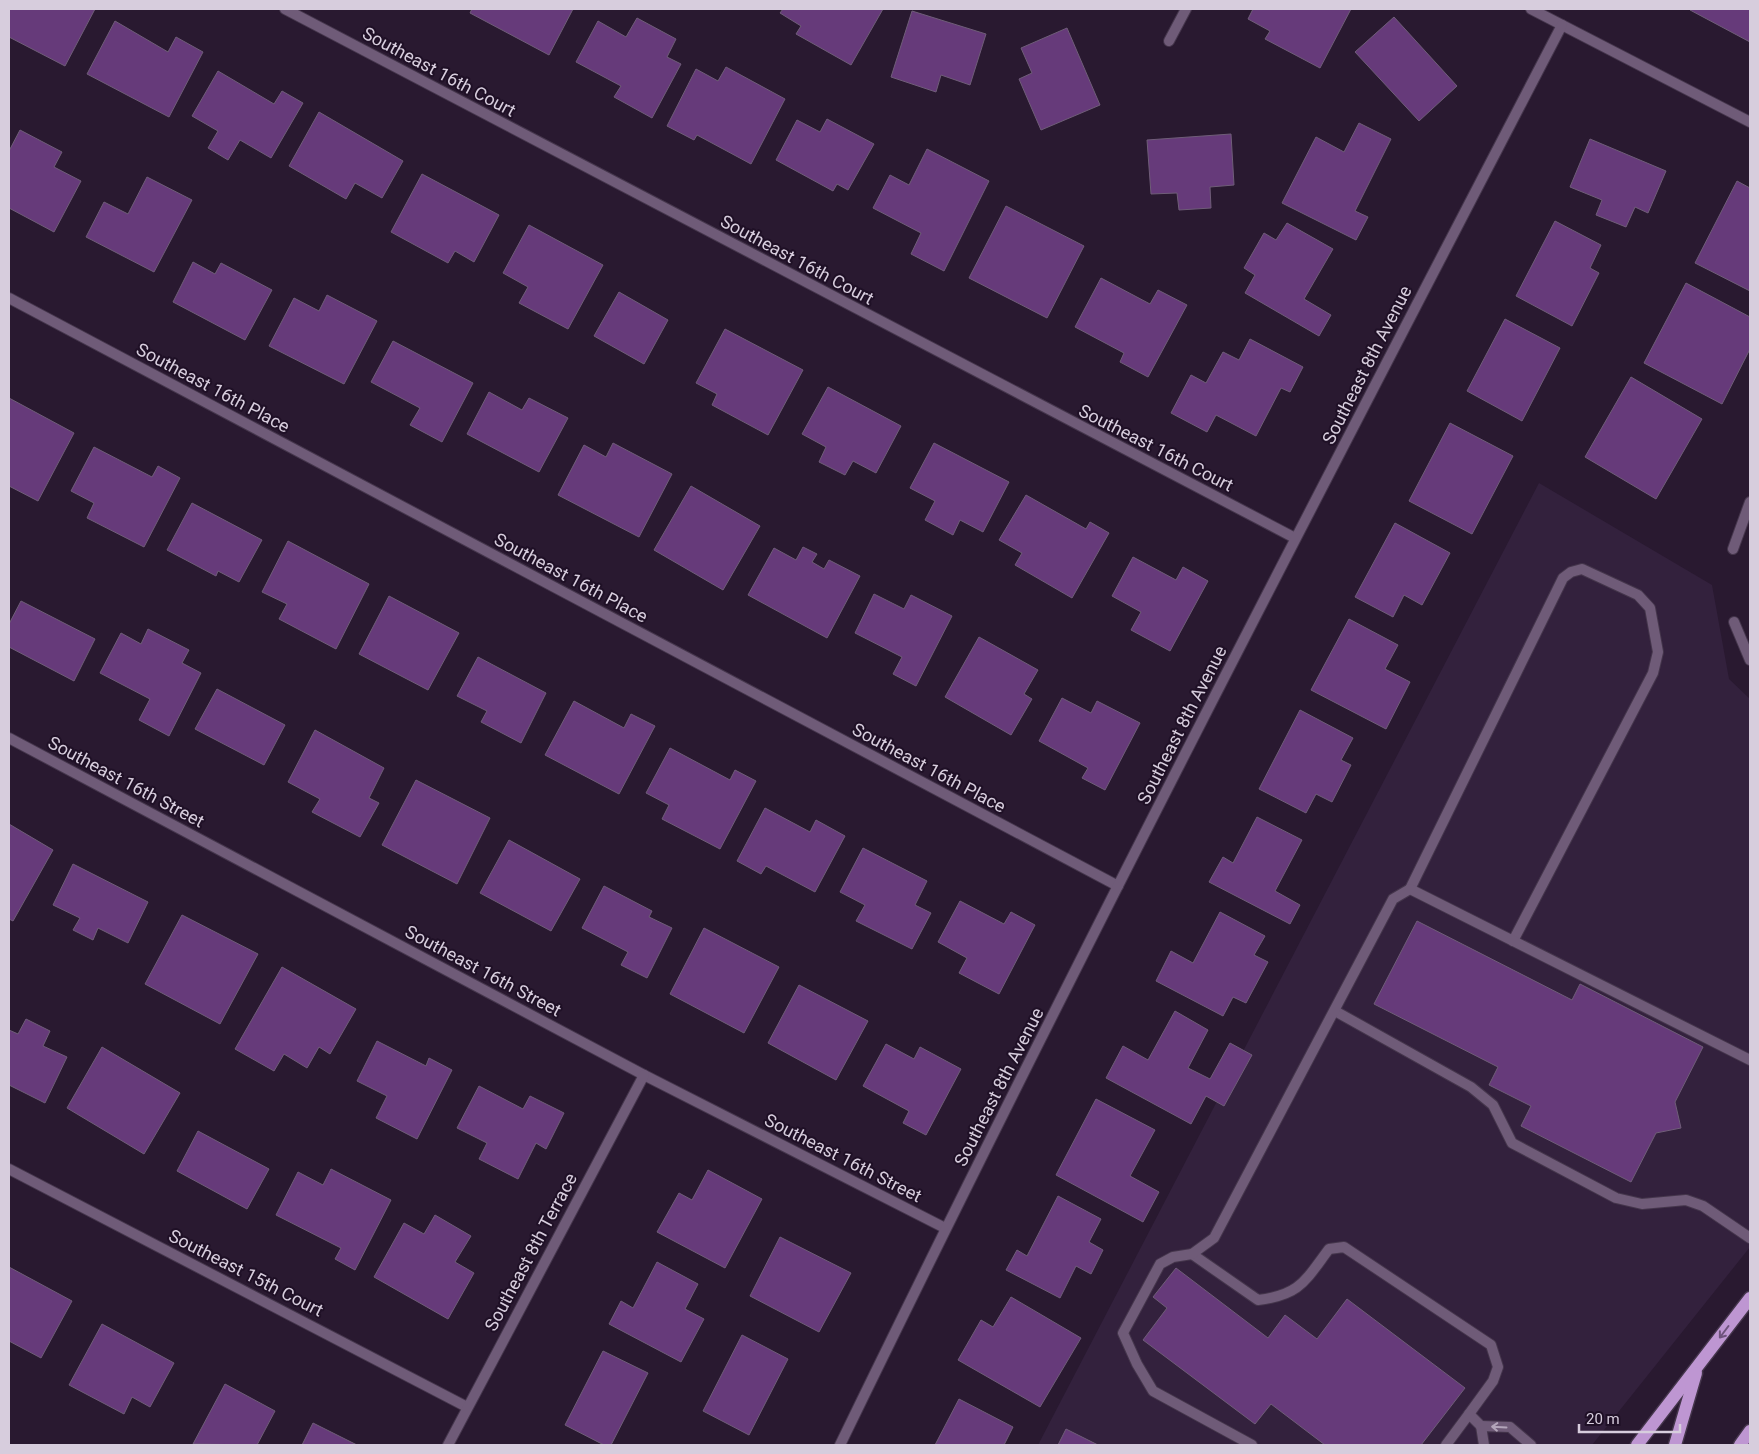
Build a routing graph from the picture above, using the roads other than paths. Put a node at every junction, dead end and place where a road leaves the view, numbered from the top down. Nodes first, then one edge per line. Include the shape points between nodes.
1 (285, 9) edge
2 (1186, 9) edge
3 (1531, 9) edge
4 (1562, 25) junction
5 (1169, 41) dead end
6 (1750, 122) edge
7 (9, 298) edge
8 (1750, 502) edge
9 (1295, 538) junction
10 (1733, 549) dead end
11 (1734, 622) dead end
12 (1750, 660) edge
13 (9, 738) edge
14 (1118, 886) junction
15 (1410, 889) junction
16 (1513, 941) junction
17 (1334, 1011) junction
18 (1750, 1060) edge
19 (644, 1075) junction
20 (9, 1169) edge
21 (945, 1228) junction
22 (1750, 1238) edge
23 (1192, 1254) junction
24 (1750, 1298) edge
25 (1698, 1366) junction
26 (467, 1407) junction
27 (1468, 1414) junction
28 (1481, 1426) junction
29 (1750, 1431) edge
30 (448, 1445) edge
31 (840, 1445) edge
32 (1252, 1445) edge
33 (1446, 1445) edge
34 (1484, 1445) edge
35 (1531, 1445) edge
36 (1637, 1445) edge
37 (1675, 1445) edge
38 (1740, 1445) edge

1 - 9 street, Southeast 16th Court
2 - 5 street
3 - 4 street
4 - 6 street
4 - 9 street, Southeast 8th Avenue
7 - 14 street, Southeast 16th Place
8 - 10 street
9 - 14 street, Southeast 8th Avenue
11 - 12 street
13 - 19 street, Southeast 16th Street
14 - 21 street, Southeast 8th Avenue
15 - 16 street
15 - 16 street via 1563,578 1582,569 1638,595 1650,608 1658,652 1653,673
15 - 17 street via 1393,899
16 - 18 street
17 - 22 street via 1471,1087 1494,1105 1512,1143 1616,1198 1642,1204 1686,1200 1703,1206
17 - 23 street via 1214,1238
19 - 21 street, Southeast 16th Street
19 - 26 street, Southeast 8th Terrace
20 - 26 street, Southeast 15th Court
21 - 31 street, Southeast 8th Avenue
23 - 27 street via 1258,1300 1278,1298 1301,1286 1329,1249 1344,1247 1491,1345 1498,1367 1493,1381
23 - 32 street via 1160,1264 1123,1333 1153,1391
24 -> 25 main road
25 - 36 main road
25 - 37 main road
26 - 30 street, Southeast 8th Terrace
27 - 28 street
27 - 33 street
28 - 34 street
35 -> 28 street via 1510,1427
29 - 38 main road

